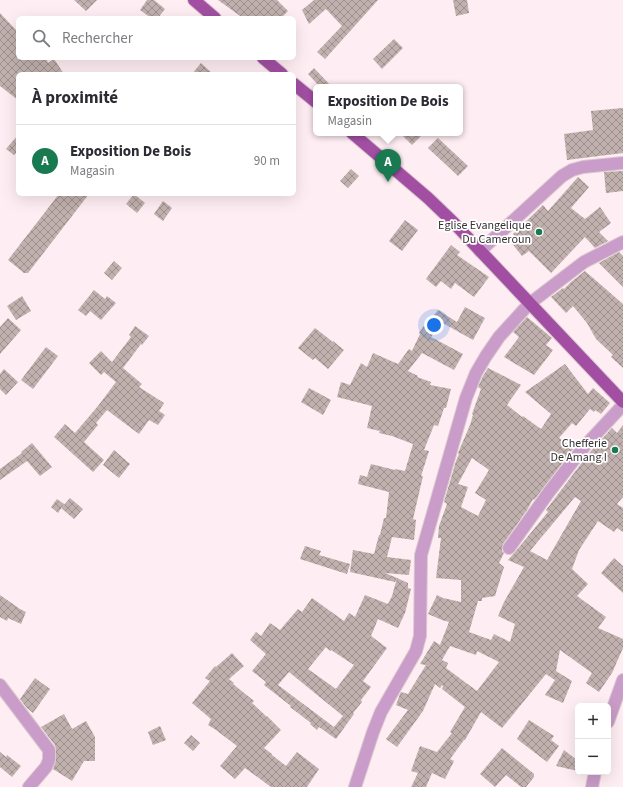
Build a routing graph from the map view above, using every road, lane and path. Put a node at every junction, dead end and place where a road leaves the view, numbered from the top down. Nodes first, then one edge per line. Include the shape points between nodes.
1 (194, 0) edge
2 (213, 16) edge
3 (265, 60) edge
4 (280, 72) edge
5 (296, 86) edge
6 (313, 100) edge
7 (356, 136) edge
8 (623, 163) edge
9 (623, 242) edge
10 (480, 251) junction
11 (529, 304) junction
12 (623, 404) edge
13 (510, 548) dead end
14 (623, 680) edge
15 (0, 685) edge
16 (611, 714) edge
17 (594, 775) edge
18 (29, 787) edge
19 (355, 787) edge
20 (592, 787) edge

1 - 2 main road
3 - 4 main road
5 - 6 main road
7 - 10 main road via 428,198
8 - 10 street via 583,167 562,176
9 - 11 street via 584,262
10 - 11 main road
11 - 12 main road
11 - 19 street via 499,337 486,356 466,398 421,555 420,636 416,651 381,712
12 - 13 street via 584,447
14 - 16 street
15 - 18 street via 49,750 46,767
17 - 20 street

